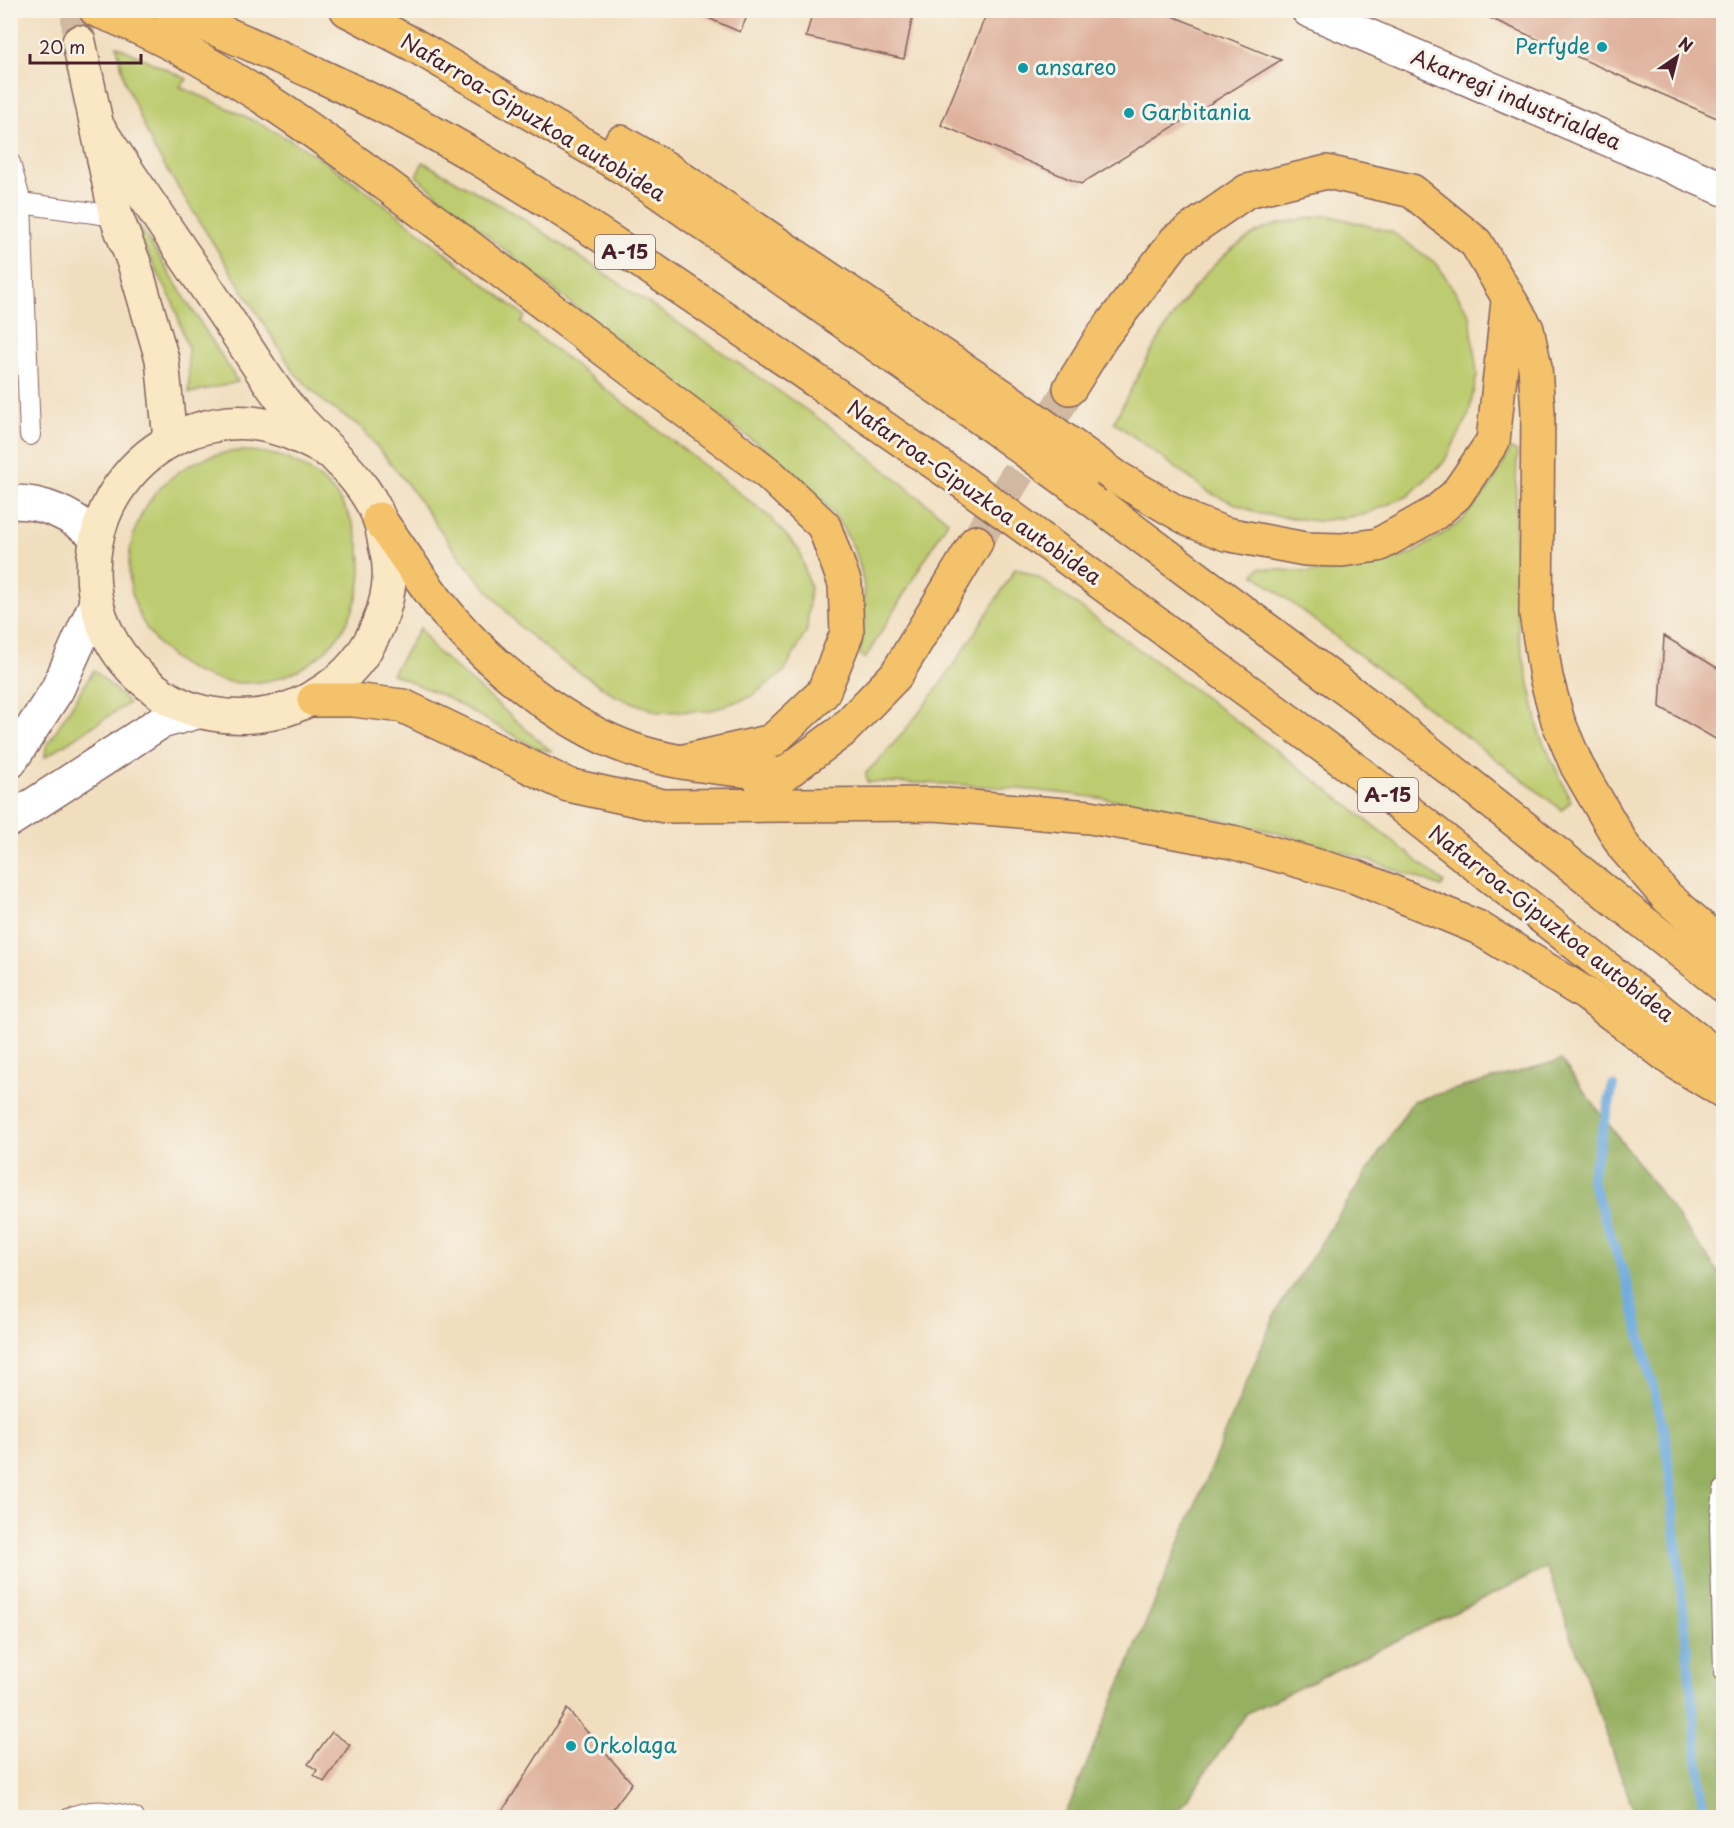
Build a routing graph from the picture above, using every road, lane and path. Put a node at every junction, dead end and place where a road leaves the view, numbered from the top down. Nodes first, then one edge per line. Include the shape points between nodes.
1 (96, 10) edge
2 (170, 10) edge
3 (347, 10) edge
4 (1308, 10) edge
5 (79, 42) tunnel mouth
6 (97, 126) junction
7 (10, 163) edge
8 (1724, 189) edge
9 (21, 203) junction
10 (116, 216) junction
11 (1508, 301) junction
12 (1070, 388) tunnel mouth
13 (997, 411) junction
14 (30, 435) dead end
15 (170, 440) junction
16 (326, 450) junction
17 (10, 502) edge
18 (379, 519) junction
19 (96, 535) junction
20 (976, 542) tunnel mouth
21 (96, 603) junction
22 (314, 700) junction
23 (197, 712) junction
24 (684, 761) junction
25 (10, 762) edge
26 (783, 775) junction
27 (664, 806) junction
28 (10, 820) edge
29 (1724, 947) edge
30 (1724, 986) edge
31 (1724, 1061) edge
32 (1724, 1092) edge
33 (1724, 1490) edge
34 (1724, 1671) edge
35 (70, 1818) edge
36 (134, 1818) edge

1 - 24 highway via 143,28 339,150 770,474 824,526 845,584 847,633 823,693 772,741
2 - 31 highway, Nafarroa-Gipuzkoa autobidea / A-15, bridge via 276,54 480,160 655,272 957,478 1361,774
3 - 13 highway, Nafarroa-Gipuzkoa autobidea / A-15 via 629,171
4 - 8 street, Akarregi industrialdea
5 - 6 main road
6 - 10 main road
6 - 16 main road via 284,403
7 - 9 lane
9 - 10 lane
9 - 14 lane
10 - 15 main road via 135,262 162,359
11 - 12 highway via 1476,243 1412,191 1327,172 1247,191 1176,240 1101,338
11 - 13 highway, bridge via 1493,441 1449,501 1419,524 1378,545 1342,550 1305,549 1226,534 1192,521
11 - 29 highway via 1527,329 1535,367 1536,614 1558,721 1577,766 1624,847 1666,897
13 - 30 highway, Nafarroa-Gipuzkoa autobidea / A-15, bridge via 1082,492 1397,727
15 - 16 main road via 208,426 249,422 289,431
15 - 19 main road via 136,464 112,497
16 - 18 main road via 357,480
17 - 19 street via 44,505 74,518
18 - 22 main road via 388,560 386,602 371,640 359,657 346,674
18 - 24 highway via 428,589 480,648 526,688 584,726 631,749
19 - 21 main road via 92,568
20 - 26 highway via 896,675 842,731
21 - 23 main road via 109,639 132,670 161,695
21 - 25 street via 57,690
22 - 23 main road via 276,714 236,718
22 - 27 highway via 403,706 568,785
23 - 28 street via 161,722
24 - 26 highway
26 - 27 highway
27 - 32 highway via 935,804 1090,817 1232,842 1356,877 1477,927 1586,994 1675,1062
33 - 34 lane via 1720,1524
35 - 36 lane via 111,1810

